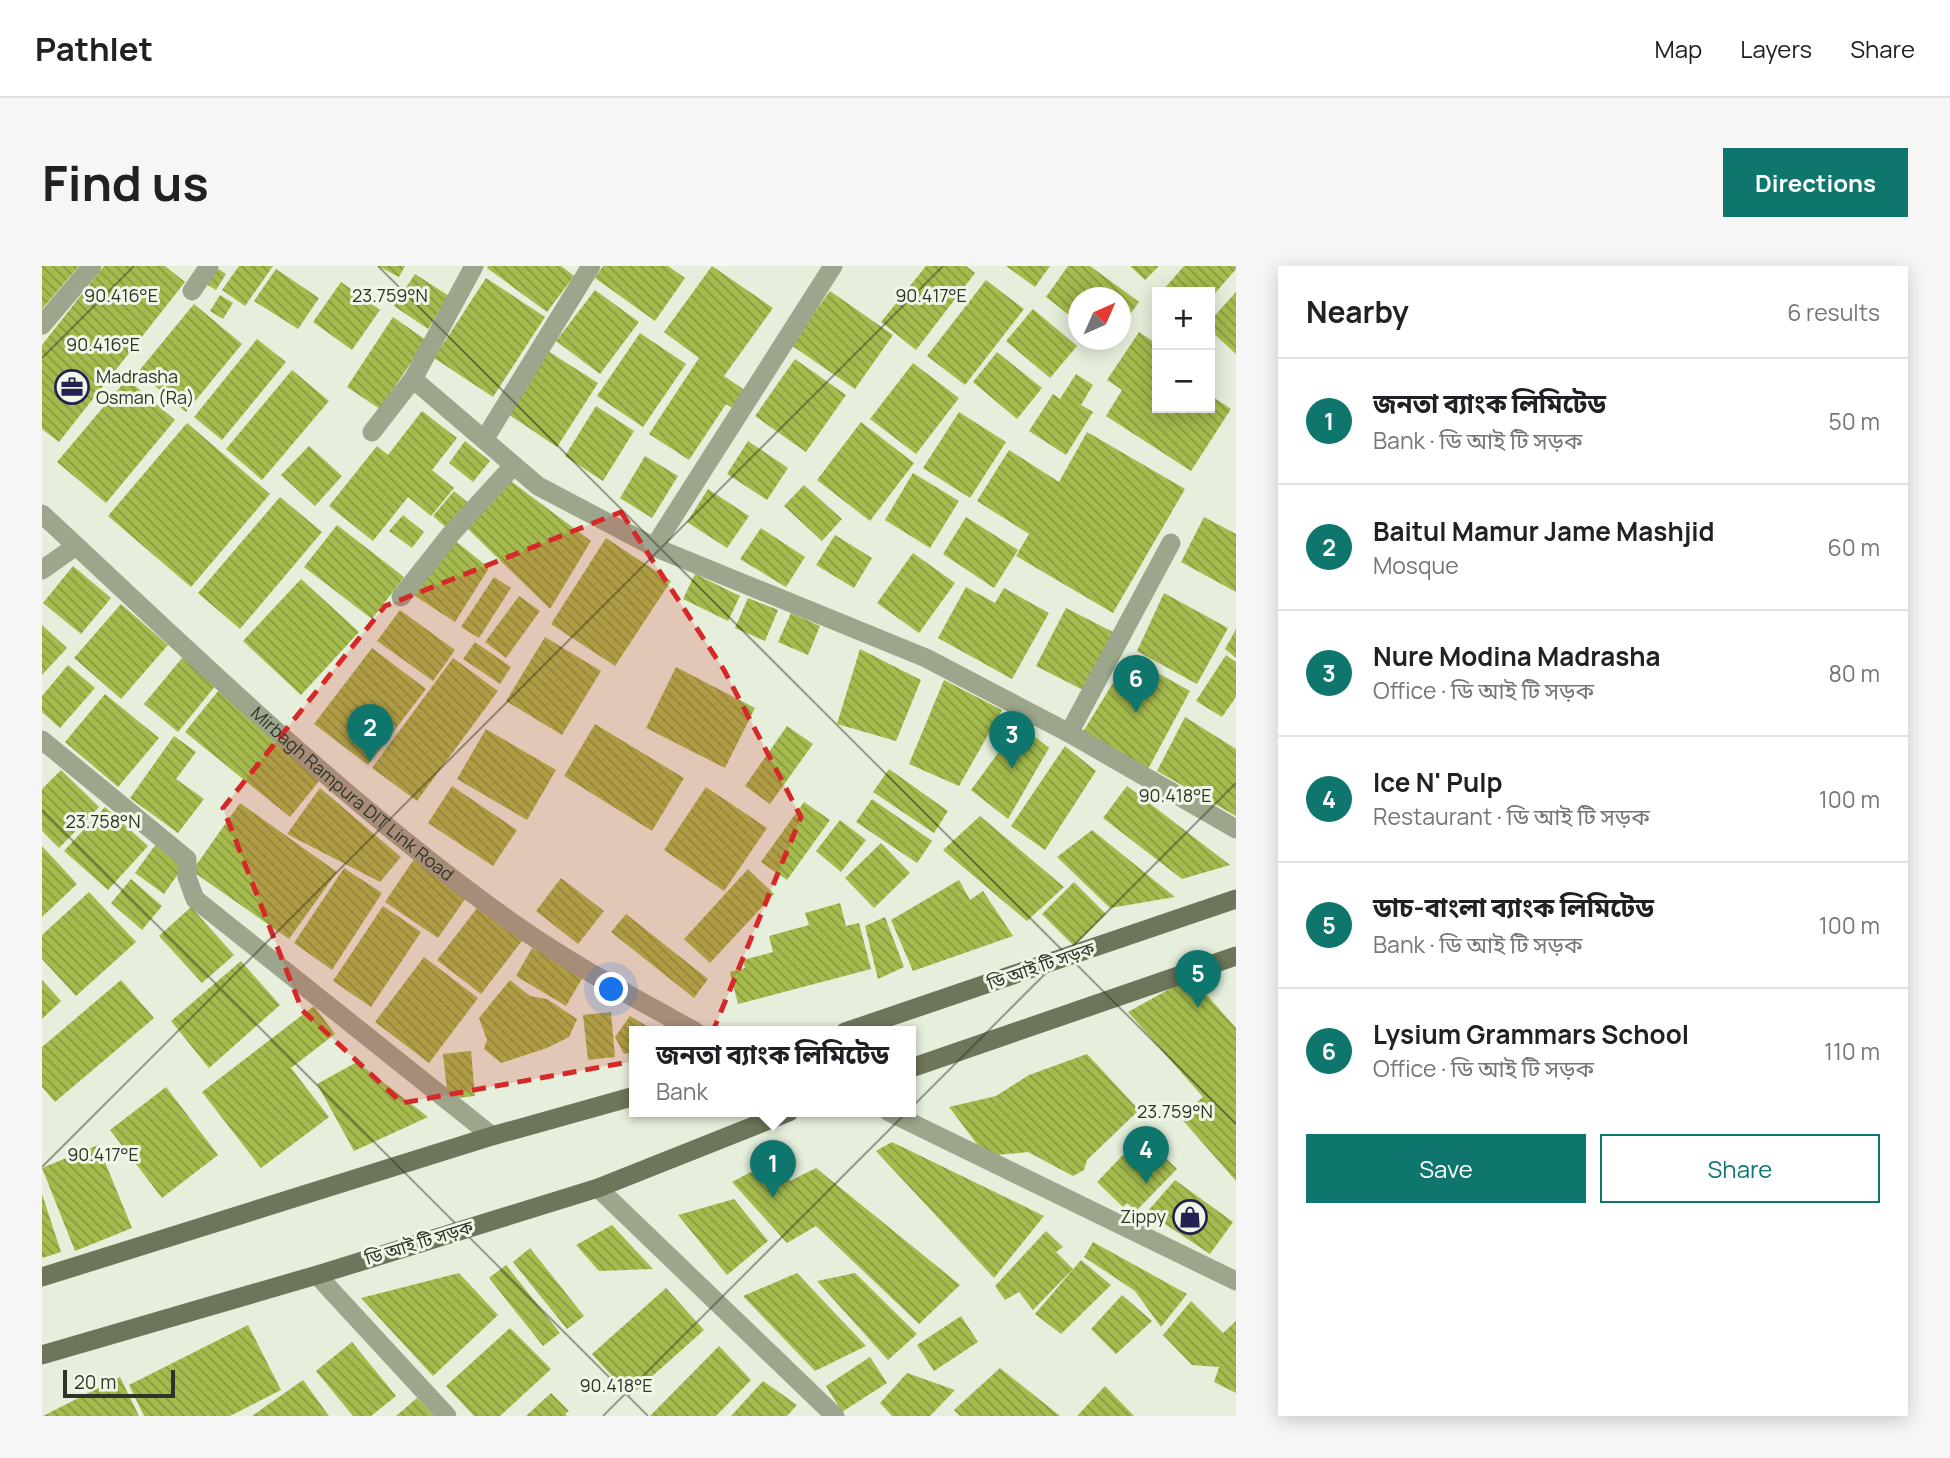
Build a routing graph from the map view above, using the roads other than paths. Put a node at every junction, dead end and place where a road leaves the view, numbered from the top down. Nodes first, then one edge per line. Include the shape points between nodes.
1 (92, 266) edge
2 (209, 266) edge
3 (474, 266) edge
4 (591, 266) edge
5 (833, 266) edge
6 (192, 292) dead end
7 (42, 325) edge
8 (413, 379) junction
9 (372, 432) dead end
10 (484, 440) junction
11 (514, 465) junction
12 (42, 514) edge
13 (1171, 543) dead end
14 (76, 545) junction
15 (654, 547) junction
16 (42, 569) edge
17 (401, 597) dead end
18 (1069, 733) junction
19 (42, 740) edge
20 (1236, 829) edge
21 (1236, 899) edge
22 (1236, 957) edge
23 (685, 1026) edge
24 (863, 1026) edge
25 (916, 1066) edge
26 (629, 1098) edge
27 (776, 1117) edge
28 (899, 1117) edge
29 (492, 1136) junction
30 (598, 1188) junction
31 (317, 1275) junction
32 (42, 1277) edge
33 (1236, 1281) edge
34 (42, 1355) edge
35 (447, 1416) edge
36 (835, 1416) edge

1 - 7 street
2 - 6 street
3 - 8 street
4 - 10 street
5 - 15 street
8 - 9 street
8 - 10 street
10 - 11 street
11 - 15 street via 538,486
11 - 17 street
12 - 14 street, Mirbagh Rampura DIT Link Road
13 - 18 street
14 - 16 street
14 - 23 street, Mirbagh Rampura DIT Link Road via 316,766 447,874 576,965
15 - 18 street via 926,658
18 - 20 street
19 - 29 street via 187,859 195,900
21 - 24 main road, ডি আই টি সড়ক
22 - 25 main road
26 - 29 main road
27 - 30 main road, ডি আই টি সড়ক
28 - 33 street
29 - 32 main road
30 - 31 main road, ডি আই টি সড়ক
30 - 36 street
31 - 34 main road, ডি আই টি সড়ক
31 - 35 street

